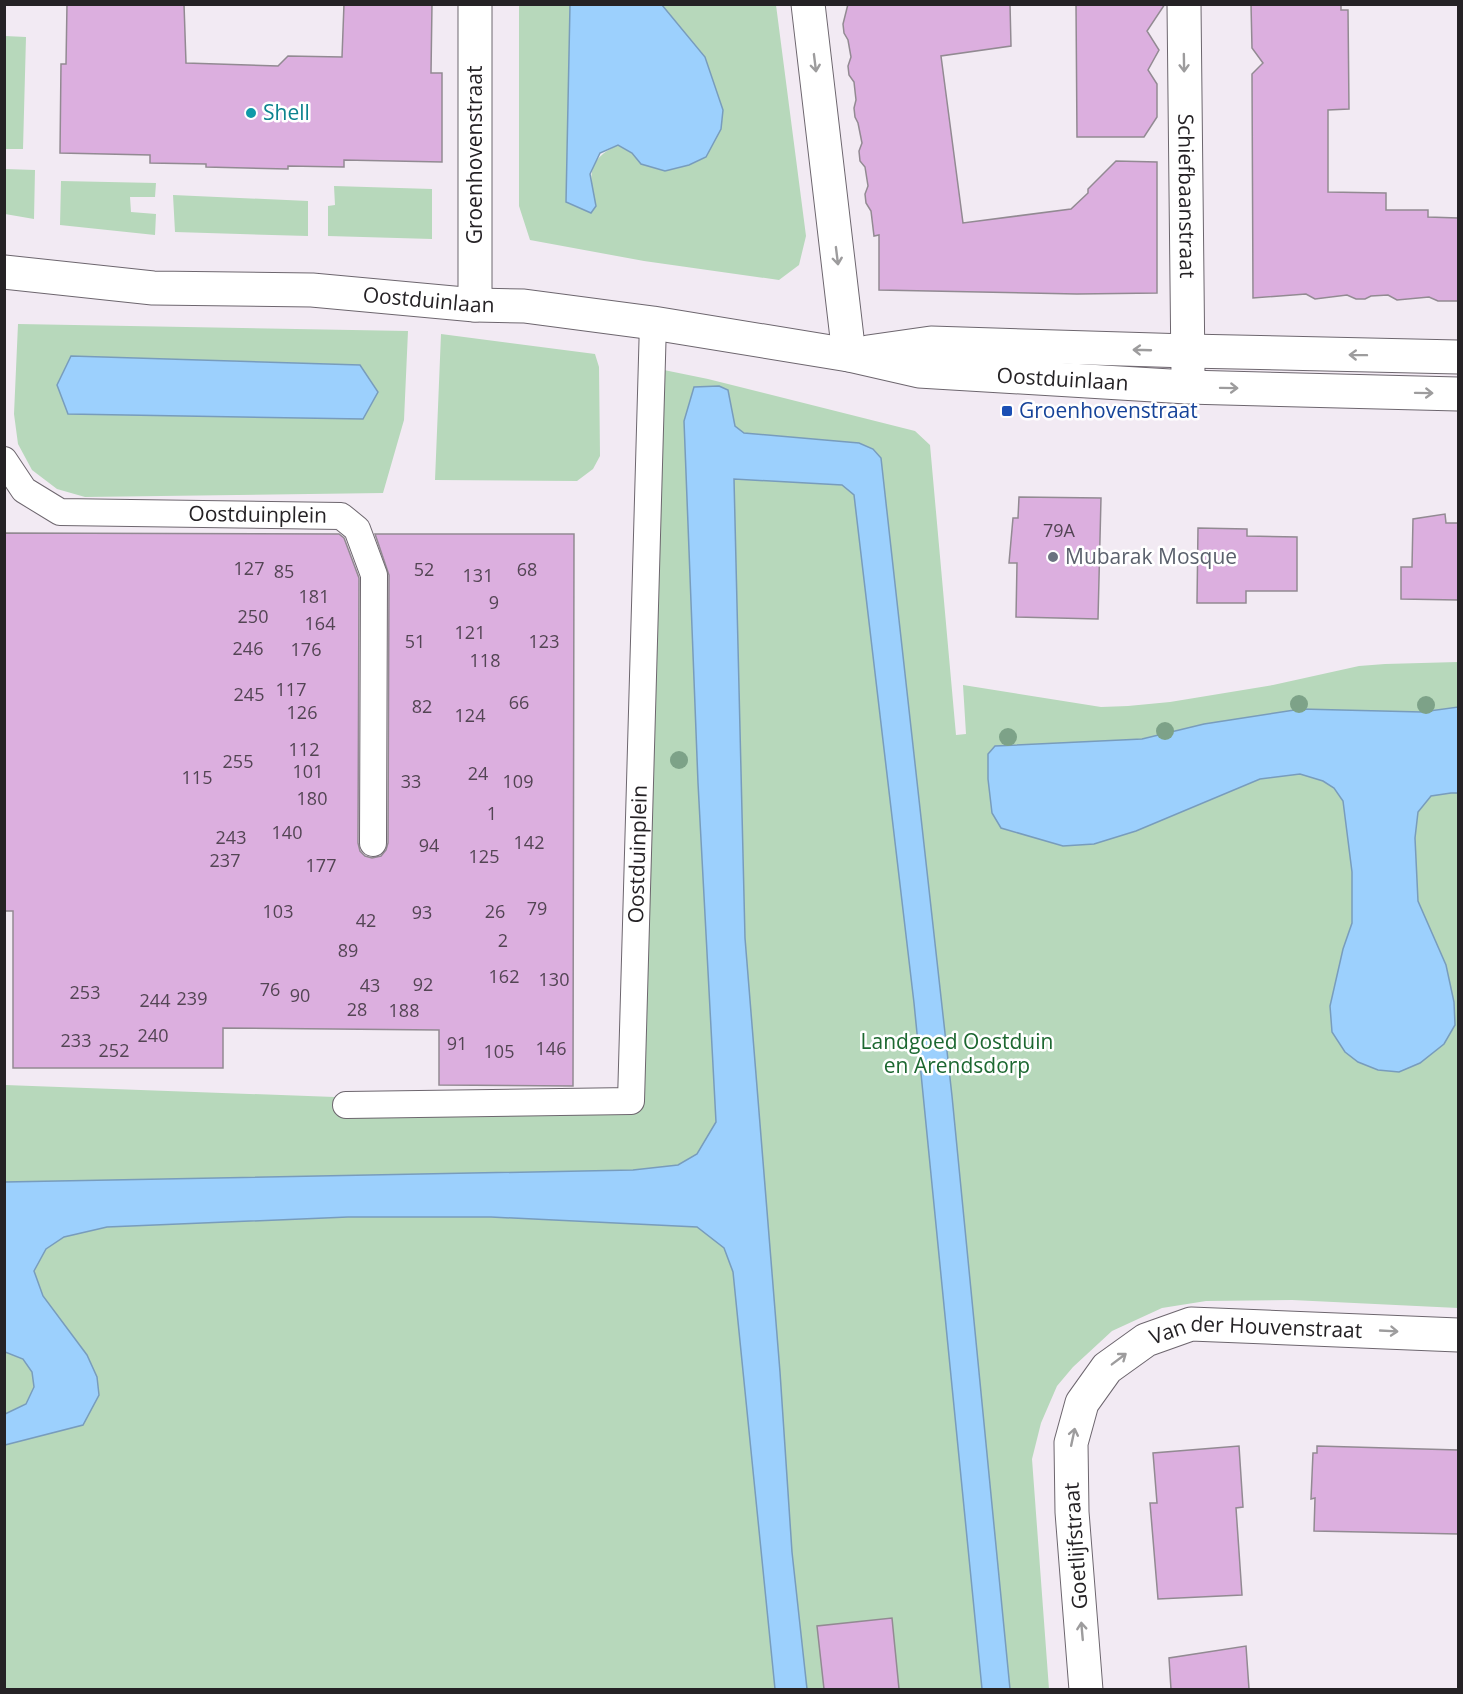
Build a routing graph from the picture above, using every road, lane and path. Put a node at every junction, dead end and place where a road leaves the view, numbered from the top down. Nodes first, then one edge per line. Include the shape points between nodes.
1 (475, 4) edge
2 (808, 4) edge
3 (1184, 4) edge
4 (4, 272) edge
5 (475, 305) junction
6 (653, 323) junction
7 (1188, 351) junction
8 (849, 355) junction
9 (1458, 357) edge
10 (1188, 387) junction
11 (1458, 394) edge
12 (4, 460) edge
13 (373, 843) dead end
14 (346, 1106) dead end
15 (1458, 1335) edge
16 (1082, 1403) joint
17 (1086, 1689) edge

1 - 5 street, Groenhovenstraat
2 -> 8 street
3 -> 7 street, Schiefbaanstraat
4 - 5 street, Oostduinlaan via 153,288 312,290
5 - 6 street, Oostduinlaan via 524,306
6 - 8 street, Oostduinlaan
6 - 14 lane, Oostduinplein via 631,1101
7 -> 8 street, Oostduinlaan via 932,343
9 -> 7 street, Oostduinlaan
7 - 10 street, Schiefbaanstraat
8 - 10 street, Oostduinlaan via 919,371
10 -> 11 street, Oostduinlaan
12 - 13 lane, Oostduinplein via 24,490 60,512 341,516 357,529 374,575
16 -> 15 street, Van der Houvenstraat via 1107,1368 1146,1340 1191,1324
17 -> 16 street, Goetlijfstraat via 1071,1477 1071,1443

